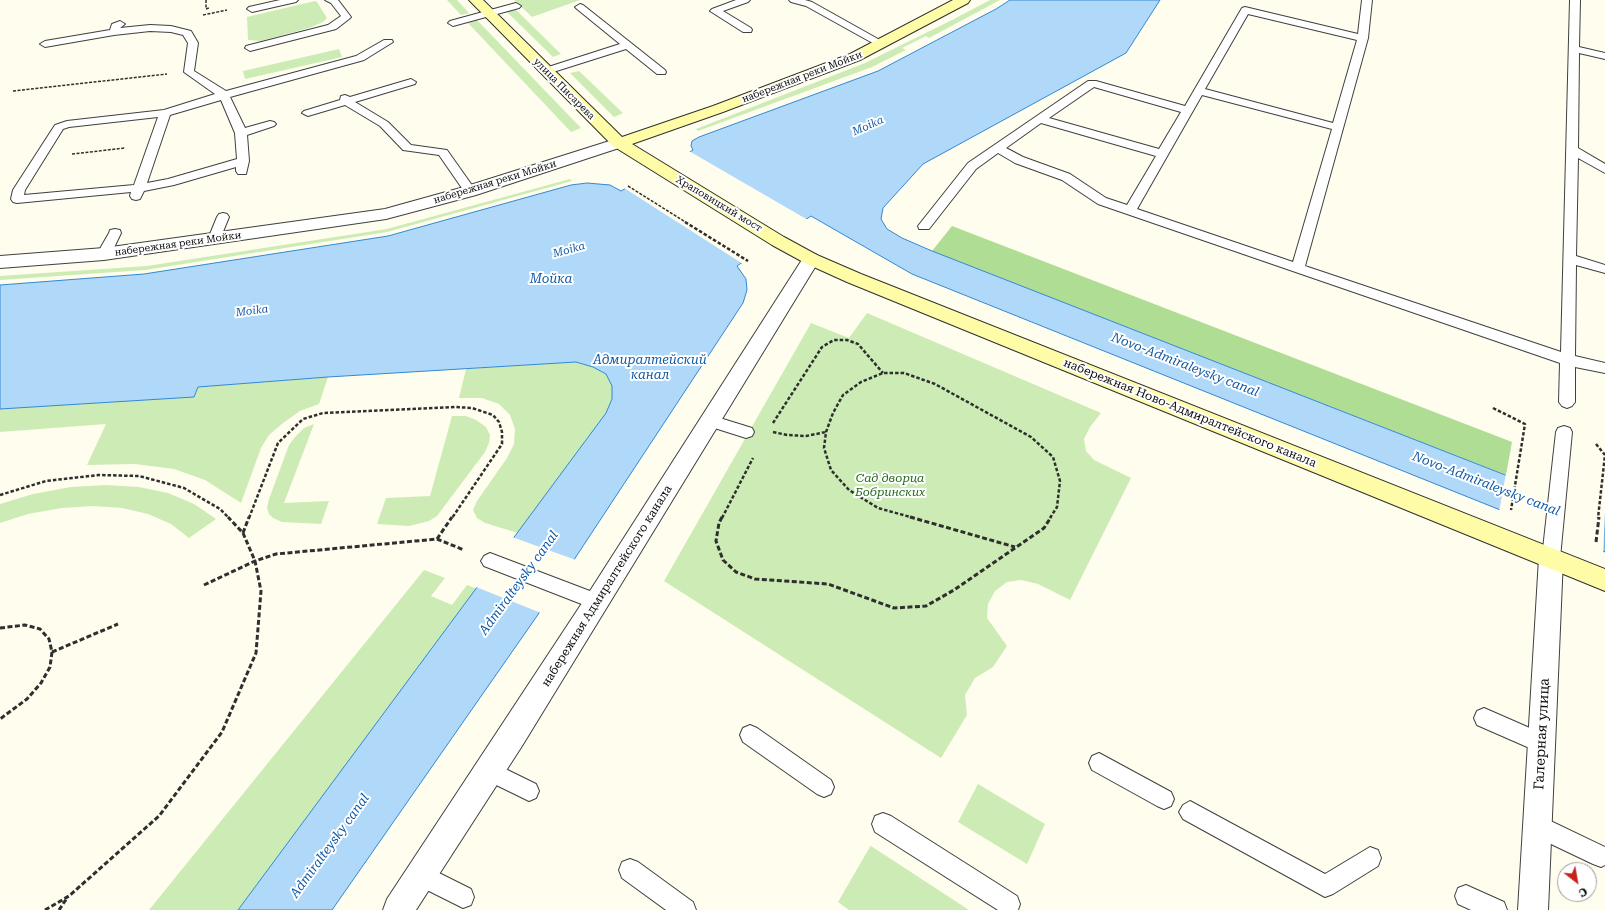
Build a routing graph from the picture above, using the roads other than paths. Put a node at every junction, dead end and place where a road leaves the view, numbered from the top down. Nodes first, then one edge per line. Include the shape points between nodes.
1 (293, 0) edge
2 (330, 0) edge
3 (476, 0) edge
4 (745, 0) edge
5 (794, 0) edge
6 (963, 0) edge
7 (1367, 0) edge
8 (1575, 0) edge
9 (351, 6) dead end
10 (516, 6) dead end
11 (580, 7) dead end
12 (252, 9) road end
13 (340, 9) junction
14 (489, 13) junction
15 (124, 20) dead end
16 (453, 24) dead end
17 (747, 30) dead end
18 (114, 32) junction
19 (1363, 38) junction
20 (388, 42) dead end
21 (45, 44) dead end
22 (882, 44) junction
23 (628, 45) junction
24 (250, 48) dead end
25 (1574, 49) junction
26 (1605, 56) edge
27 (546, 71) junction
28 (661, 72) dead end
29 (411, 82) dead end
30 (1198, 91) junction
31 (224, 95) junction
32 (346, 100) junction
33 (1187, 110) junction
34 (165, 113) junction
35 (308, 113) dead end
36 (1039, 119) junction
37 (270, 124) dead end
38 (1337, 128) junction
39 (241, 133) junction
40 (619, 143) junction
41 (997, 148) junction
42 (1572, 148) junction
43 (1163, 154) junction
44 (659, 168) joint
45 (1605, 169) edge
46 (470, 190) junction
47 (137, 194) junction
48 (1130, 211) junction
49 (224, 217) dead end
50 (924, 226) dead end
51 (116, 233) dead end
52 (214, 239) junction
53 (778, 241) joint
54 (104, 254) junction
55 (811, 259) junction
56 (1570, 259) junction
57 (0, 262) edge
58 (1298, 268) junction
59 (1605, 269) edge
60 (1568, 360) junction
61 (1605, 368) edge
62 (1567, 402) dead end
63 (710, 421) junction
64 (746, 432) dead end
65 (1564, 432) dead end
66 (1552, 547) junction
67 (490, 561) road end
68 (1605, 580) edge
69 (597, 602) junction
70 (1484, 718) dead end
71 (750, 735) dead end
72 (1541, 743) junction
73 (1099, 763) dead end
74 (488, 771) junction
75 (824, 787) dead end
76 (529, 791) dead end
77 (1164, 799) dead end
78 (1190, 812) dead end
79 (883, 824) dead end
80 (1538, 826) junction
81 (1602, 856) dead end
82 (1370, 858) dead end
83 (630, 870) dead end
84 (421, 875) junction
85 (1466, 896) dead end
86 (463, 897) dead end
87 (1009, 904) dead end
88 (398, 910) edge
89 (685, 910) edge
90 (1496, 910) edge
91 (1533, 910) edge

1 - 12 lane
2 - 13 lane
3 - 14 main road, улица Писарева
4 - 17 lane via 715,11
5 - 22 lane via 809,4
6 - 22 main road, набережная реки Мойки
7 - 19 lane
8 - 25 lane
9 - 13 lane
10 - 14 lane
11 - 23 lane
13 - 24 lane via 346,18 332,27
14 - 16 lane
14 - 27 main road, улица Писарева
15 - 18 lane via 116,26
18 - 21 lane
18 - 31 lane via 150,28 187,33 193,43 189,72
19 - 30 lane via 1244,10
19 - 38 lane
20 - 31 lane via 360,58 326,71
22 - 40 main road, набережная реки Мойки via 783,86
23 - 27 lane
23 - 28 lane
25 - 26 lane
25 - 42 lane
27 - 40 main road, улица Писарева
29 - 32 lane
30 - 33 lane
30 - 38 lane
31 - 34 lane
31 - 39 lane
32 - 35 lane
32 - 46 lane via 384,124 407,148 443,152
33 - 36 lane via 1092,83
33 - 43 lane
34 - 47 lane
34 - 47 lane via 59,127 19,190 17,199
36 - 41 lane
36 - 43 lane
37 - 39 lane
38 - 58 lane
39 - 47 lane via 243,166 170,182
40 - 44 main road, улица Писарева
40 - 46 street, набережная реки Мойки
41 - 48 lane via 1019,160 1066,177 1102,201
41 - 50 lane via 972,166
42 - 45 lane
42 - 56 lane
43 - 48 lane
44 - 53 main road, Храповицкий мост
46 - 52 street, набережная реки Мойки via 386,214
48 - 58 lane
49 - 52 lane
51 - 54 lane
52 - 54 street, набережная реки Мойки
53 - 55 main road, набережная Ново-Адмиралтейского канала
54 - 57 street, набережная реки Мойки
55 - 63 street, набережная Адмиралтейского канала
55 - 66 main road, набережная Ново-Адмиралтейского канала via 854,278
56 - 59 lane
56 - 60 lane
58 - 60 lane
60 - 61 lane
60 - 62 lane
63 - 64 lane
63 - 69 street, набережная Адмиралтейского канала
65 - 66 lane
66 - 68 main road, набережная Ново-Адмиралтейского канала
66 - 72 street, Галерная улица
67 - 69 lane
69 - 74 street, набережная Адмиралтейского канала
70 - 72 lane
71 - 75 lane
72 - 80 street, Галерная улица
73 - 77 lane
74 - 76 lane
74 - 84 street, набережная Адмиралтейского канала
78 - 82 lane via 1325,886
79 - 87 lane
80 - 81 lane
80 - 91 street, Галерная улица
83 - 89 lane
84 - 86 lane
84 - 88 street, набережная Адмиралтейского канала
85 - 90 lane

